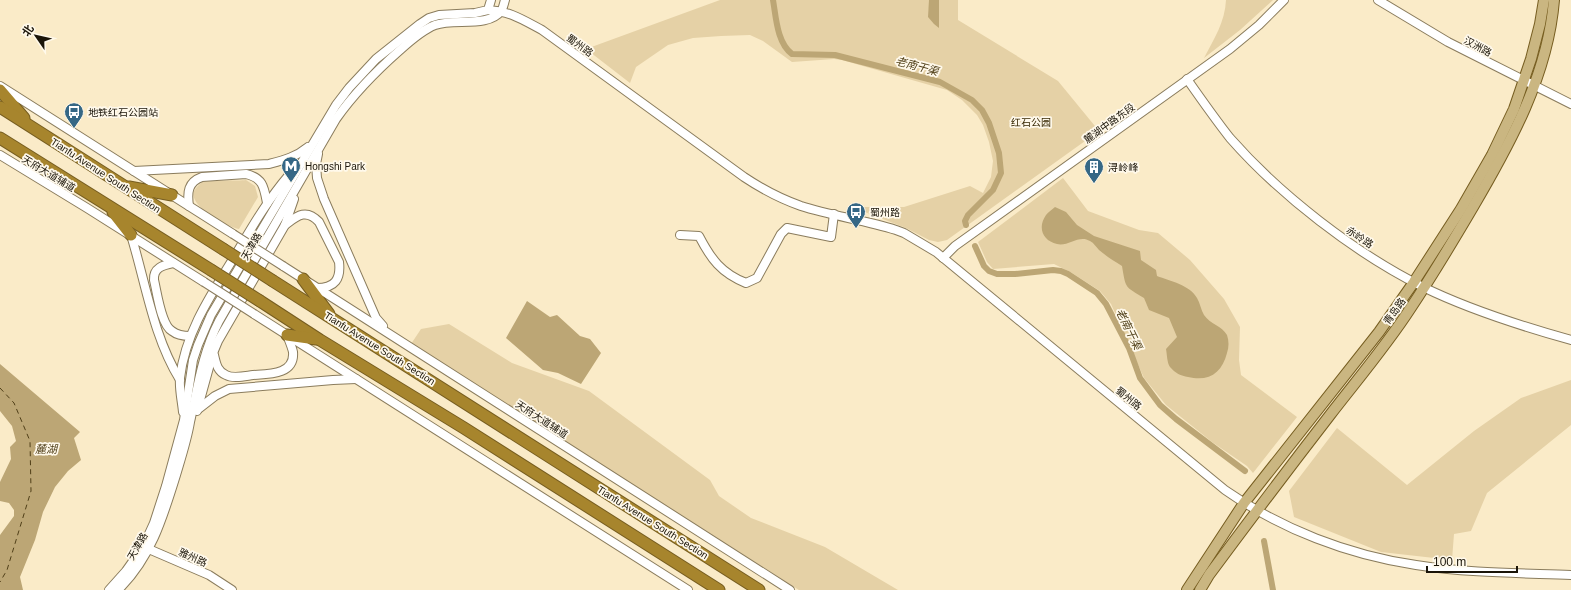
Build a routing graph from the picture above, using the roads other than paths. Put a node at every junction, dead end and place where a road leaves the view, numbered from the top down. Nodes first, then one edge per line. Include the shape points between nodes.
1 (491, 0) edge
2 (505, 0) edge
3 (1284, 0) edge
4 (1378, 0) edge
5 (1544, 0) edge
6 (1554, 0) edge
7 (488, 10) junction
8 (502, 11) junction
9 (1187, 79) junction
10 (1529, 84) junction
11 (0, 86) edge
12 (0, 90) edge
13 (1571, 104) edge
14 (0, 107) edge
15 (31, 126) junction
16 (0, 138) edge
17 (0, 144) edge
18 (316, 146) junction
19 (17, 149) junction
20 (0, 155) edge
21 (305, 156) junction
22 (134, 171) junction
23 (301, 180) junction
24 (124, 186) junction
25 (172, 195) junction
26 (267, 203) junction
27 (107, 205) junction
28 (189, 206) junction
29 (834, 214) junction
30 (284, 225) junction
31 (131, 235) junction
32 (680, 235) dead end
33 (943, 258) junction
34 (173, 263) junction
35 (303, 279) junction
36 (1419, 284) junction
37 (317, 288) junction
38 (333, 319) junction
39 (388, 333) junction
40 (287, 335) junction
41 (190, 336) junction
42 (320, 340) junction
43 (1571, 340) edge
44 (213, 353) junction
45 (356, 379) junction
46 (180, 380) junction
47 (197, 410) junction
48 (187, 422) junction
49 (1244, 504) junction
50 (1257, 510) junction
51 (146, 548) junction
52 (1571, 575) edge
53 (109, 590) edge
54 (118, 590) edge
55 (232, 590) edge
56 (688, 590) edge
57 (719, 590) edge
58 (759, 590) edge
59 (790, 590) edge
60 (1187, 590) edge
61 (1200, 590) edge

1 - 7 street
2 - 8 street
3 - 9 street, 麓湖中路东段 via 1244,38
4 - 10 street, 汉洲路 via 1448,42
5 - 10 main road, 青岛路
6 - 10 main road, 青岛路 via 1541,63
7 - 8 street, 蜀州路
7 - 18 street, 天津路 via 475,14 439,15 429,18 408,33 376,59 349,88 336,106
8 - 18 street, 天津路 via 491,20 447,22 433,26 412,39 354,94
8 - 29 street, 蜀州路 via 542,30 758,186 800,206
9 - 33 street, 麓湖中路东段 via 955,246
9 - 36 street, 赤岭路 via 1230,138 1267,176 1330,229
10 - 13 street, 汉洲路
10 - 36 main road, 青岛路
11 - 22 street, 天府大道辅道
12 - 15 highway
14 - 15 highway, Tianfu Avenue South Section
15 - 24 highway, Tianfu Avenue South Section
16 - 19 highway
17 - 19 highway
18 - 21 street, 天津路
18 - 22 street via 289,159 269,164
18 - 23 street, 天津路
18 - 39 street via 317,178 324,199 376,318
19 - 27 highway
20 - 31 street, 天府大道辅道
21 - 26 street
21 - 48 street, 天津路 via 203,330 193,360
22 - 25 street, 天府大道辅道
23 - 30 street
23 - 48 street, 天津路 via 209,340
24 - 25 highway
24 - 38 highway, Tianfu Avenue South Section, bridge
25 - 28 street, 天府大道辅道
26 - 28 street via 262,183 246,174 195,179 188,191
26 - 41 street via 207,300
27 - 31 highway
27 - 42 highway, bridge
28 - 35 street, 天府大道辅道, bridge
29 - 32 street via 831,237 787,228 781,234 757,278 746,282 732,277 709,255 699,236
29 - 33 street, 蜀州路 via 904,233
30 - 37 street via 309,214 319,222 340,269 335,283 325,288
30 - 44 street
31 - 34 street, 天府大道辅道
31 - 46 street via 161,342
33 - 49 street, 蜀州路
34 - 40 street, 天府大道辅道, bridge
34 - 41 street via 156,270 154,280 165,325 180,335
35 - 37 street, 天府大道辅道
35 - 38 highway
36 - 43 street, 赤岭路 via 1483,312
36 - 49 main road, 青岛路
36 - 50 main road, 青岛路 via 1410,309 1388,340
37 - 39 street, 天府大道辅道
38 - 58 highway, Tianfu Avenue South Section
39 - 59 street, 天府大道辅道
40 - 42 highway
40 - 44 street via 293,353 286,368 278,373 234,377 226,375 218,369
40 - 45 street
41 - 46 street
42 - 57 highway
44 - 47 street
45 - 47 street via 229,388
45 - 56 street
46 - 48 street
47 - 48 street
48 - 51 street, 天津路
49 - 50 street, 蜀州路
49 - 60 main road, 青岛路
50 - 52 street, 蜀州路 via 1276,521 1327,542 1366,555 1416,566
50 - 61 main road, 青岛路
51 - 53 street, 天津路
51 - 54 street, 天津路 via 136,568
51 - 55 street, 雅州路 via 209,575

